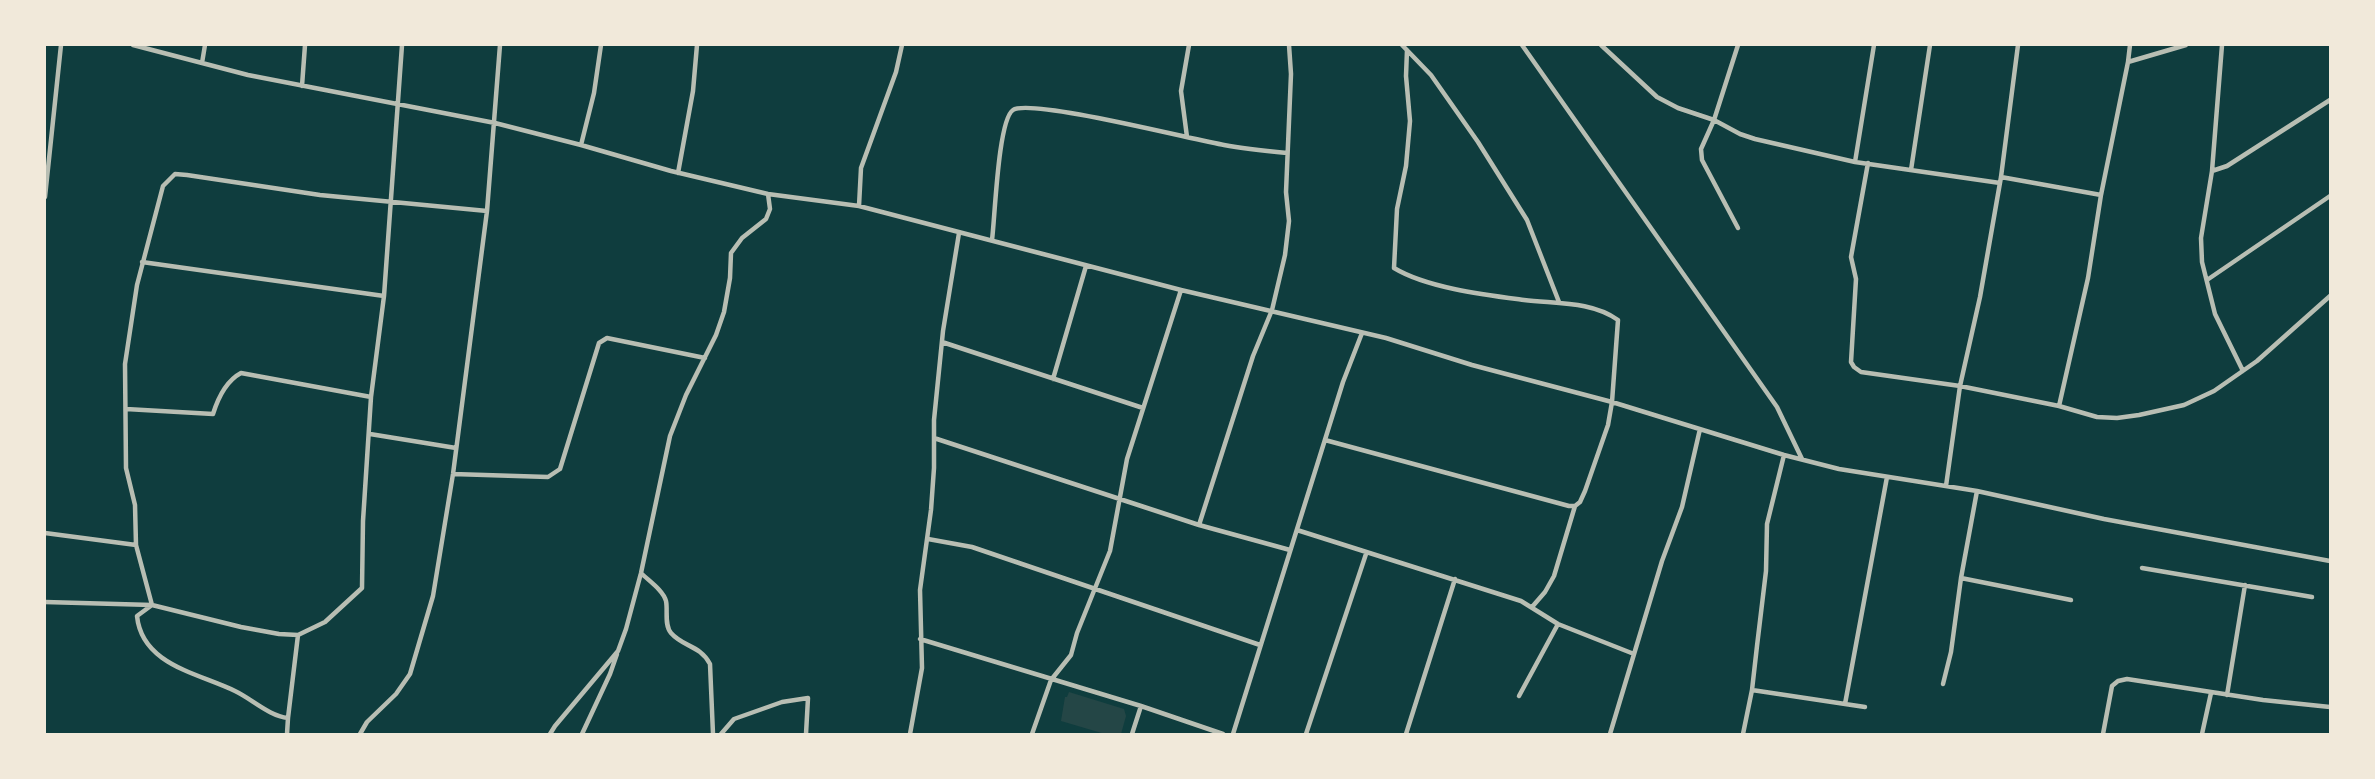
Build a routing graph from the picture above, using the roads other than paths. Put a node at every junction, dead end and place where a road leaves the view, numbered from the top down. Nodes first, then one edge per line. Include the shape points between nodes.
1 (61, 45) edge
2 (133, 45) edge
3 (205, 45) edge
4 (305, 45) edge
5 (402, 45) edge
6 (500, 45) edge
7 (601, 45) edge
8 (697, 45) edge
9 (902, 45) edge
10 (1189, 45) edge
11 (1289, 45) edge
12 (1402, 45) edge
13 (1522, 45) edge
14 (1601, 45) edge
15 (1738, 45) edge
16 (1874, 45) edge
17 (1930, 45) edge
18 (2018, 45) edge
19 (2130, 45) edge
20 (2186, 45) edge
21 (2222, 45) edge
22 (1407, 50) junction
23 (2128, 62) junction
24 (202, 63) junction
25 (302, 86) junction
26 (2330, 100) edge
27 (398, 103) junction
28 (1714, 120) junction
29 (45, 121) edge
30 (52, 122) junction
31 (495, 123) junction
32 (1187, 136) junction
33 (582, 145) junction
34 (1287, 153) junction
35 (1856, 162) junction
36 (1868, 163) junction
37 (1911, 170) junction
38 (2212, 171) junction
39 (678, 173) junction
40 (2000, 180) junction
41 (768, 194) junction
42 (2101, 195) junction
43 (2330, 196) edge
44 (45, 197) edge
45 (392, 202) junction
46 (859, 206) junction
47 (487, 212) junction
48 (1738, 228) dead end
49 (959, 233) junction
50 (992, 240) junction
51 (142, 262) junction
52 (1086, 266) junction
53 (2207, 280) junction
54 (1181, 290) junction
55 (384, 296) junction
56 (2330, 296) edge
57 (1559, 302) junction
58 (1272, 310) junction
59 (1362, 333) junction
60 (942, 342) junction
61 (705, 358) junction
62 (2243, 371) junction
63 (1053, 379) junction
64 (1959, 386) junction
65 (371, 397) junction
66 (1612, 402) junction
67 (2059, 406) junction
68 (1143, 408) junction
69 (126, 410) junction
70 (1700, 429) junction
71 (370, 434) junction
72 (934, 438) junction
73 (1325, 440) junction
74 (456, 448) junction
75 (1784, 455) junction
76 (1802, 459) junction
77 (453, 474) junction
78 (1887, 477) junction
79 (1946, 486) junction
80 (1977, 491) junction
81 (1120, 498) junction
82 (1575, 506) junction
83 (1199, 525) junction
84 (1297, 530) junction
85 (45, 532) edge
86 (928, 539) junction
87 (136, 545) junction
88 (1290, 550) junction
89 (1366, 554) junction
90 (2330, 561) edge
91 (2142, 568) dead end
92 (641, 573) junction
93 (1961, 578) junction
94 (1455, 579) junction
95 (2245, 585) junction
96 (1096, 589) junction
97 (2312, 597) dead end
98 (2071, 600) dead end
99 (45, 602) edge
100 (152, 605) junction
101 (1532, 607) junction
102 (1558, 624) junction
103 (298, 635) junction
104 (920, 639) junction
105 (1260, 645) junction
106 (618, 651) junction
107 (1634, 654) junction
108 (1051, 680) junction
109 (1943, 684) dead end
110 (1752, 690) junction
111 (2211, 693) junction
112 (2227, 695) junction
113 (1519, 696) dead end
114 (1845, 704) junction
115 (1141, 706) junction
116 (1865, 707) dead end
117 (2330, 707) edge
118 (288, 718) junction
119 (287, 734) edge
120 (360, 734) edge
121 (550, 734) edge
122 (582, 734) edge
123 (713, 734) edge
124 (721, 734) edge
125 (806, 734) edge
126 (910, 734) edge
127 (1032, 734) edge
128 (1132, 734) edge
129 (1223, 734) edge
130 (1233, 734) edge
131 (1306, 734) edge
132 (1406, 734) edge
133 (1611, 734) edge
134 (1743, 734) edge
135 (2103, 734) edge
136 (2202, 734) edge

1 - 30 street
2 - 24 street
3 - 24 street
4 - 25 street
5 - 27 street
6 - 31 street
7 - 33 street
8 - 39 street
9 - 46 street via 861,168
10 - 32 street via 1181,91
11 - 34 street
12 - 22 street
13 - 76 street via 1777,407
14 - 28 street via 1657,97
15 - 28 street
16 - 35 street
17 - 37 street
18 - 40 street
19 - 23 street
20 - 23 street
21 - 38 street
22 - 57 street via 1431,75 1527,220
22 - 57 street via 1410,121 1397,209 1394,268 1406,276 1446,287
23 - 42 street
24 - 25 street
25 - 27 street
26 - 38 street via 2227,166
27 - 31 street
27 - 45 street
28 - 35 street via 1755,139
28 - 48 street via 1701,149 1702,160
29 - 30 street
30 - 44 street
31 - 33 street
31 - 47 street
32 - 34 street via 1226,146
32 - 50 street via 1055,111 1022,107 1013,110 1007,117 1002,138
33 - 39 street
34 - 58 street via 1289,221
35 - 36 street
36 - 37 street
36 - 64 street via 1851,257 1856,279 1851,362 1868,373
37 - 40 street
38 - 53 street via 2201,238
39 - 41 street
40 - 42 street
40 - 64 street via 1980,297
41 - 46 street
41 - 61 street via 770,209 766,219 742,238 731,253 724,312
42 - 67 street via 2088,278
43 - 53 street
45 - 47 street
45 - 51 street via 175,174 163,186
45 - 55 street
46 - 49 street
47 - 74 street
49 - 50 street
49 - 60 street
50 - 52 street
51 - 55 street
51 - 69 street via 127,341
52 - 54 street
52 - 63 street
53 - 62 street via 2215,314
54 - 58 street
54 - 68 street
55 - 65 street
56 - 62 street
57 - 66 street via 1591,308 1618,320
58 - 59 street
58 - 83 street via 1253,356
59 - 66 street
59 - 73 street
60 - 63 street
60 - 72 street
61 - 77 street via 607,338 599,343 560,469 548,477
61 - 92 street via 669,436
62 - 67 street via 2201,398 2149,413 2097,417
63 - 68 street
64 - 67 street
64 - 79 street
65 - 69 street via 241,373 218,398 213,414
65 - 71 street
66 - 70 street
66 - 82 street via 1585,492
68 - 81 street
69 - 87 street via 126,468 135,505
70 - 75 street
70 - 107 street via 1682,507
71 - 74 street
71 - 103 street via 362,588 325,622
72 - 81 street
72 - 86 street
73 - 82 street
73 - 84 street
74 - 77 street
75 - 76 street
75 - 110 street via 1767,524 1766,571
76 - 78 street
77 - 120 street via 433,596 410,674
78 - 79 street
78 - 114 street
79 - 80 street
80 - 90 street
80 - 93 street
81 - 83 street
81 - 96 street via 1110,551
82 - 101 street via 1554,576
83 - 88 street
84 - 88 street
84 - 89 street
85 - 87 street
86 - 96 street via 972,547
86 - 104 street via 920,590
87 - 100 street
88 - 105 street
89 - 94 street
89 - 131 street
91 - 95 street
92 - 106 street
92 - 123 street via 663,595 670,633 705,654 710,664
93 - 98 street
93 - 109 street
94 - 101 street
94 - 132 street
95 - 97 street
95 - 112 street
96 - 105 street
96 - 108 street via 1071,655
99 - 100 street
100 - 103 street via 241,627
100 - 118 street via 137,616 138,626 143,638 166,662 236,691 278,717
101 - 102 street
102 - 107 street
102 - 113 street
103 - 118 street
104 - 108 street
104 - 126 street via 922,668
105 - 130 street
106 - 121 street
106 - 122 street
107 - 133 street
108 - 115 street
108 - 127 street
110 - 114 street
110 - 134 street
111 - 112 street
111 - 135 street via 2143,680 2118,681 2109,695
111 - 136 street
112 - 117 street
114 - 116 street
115 - 128 street
115 - 129 street
118 - 119 street
124 - 125 street via 734,719 782,702 808,698

